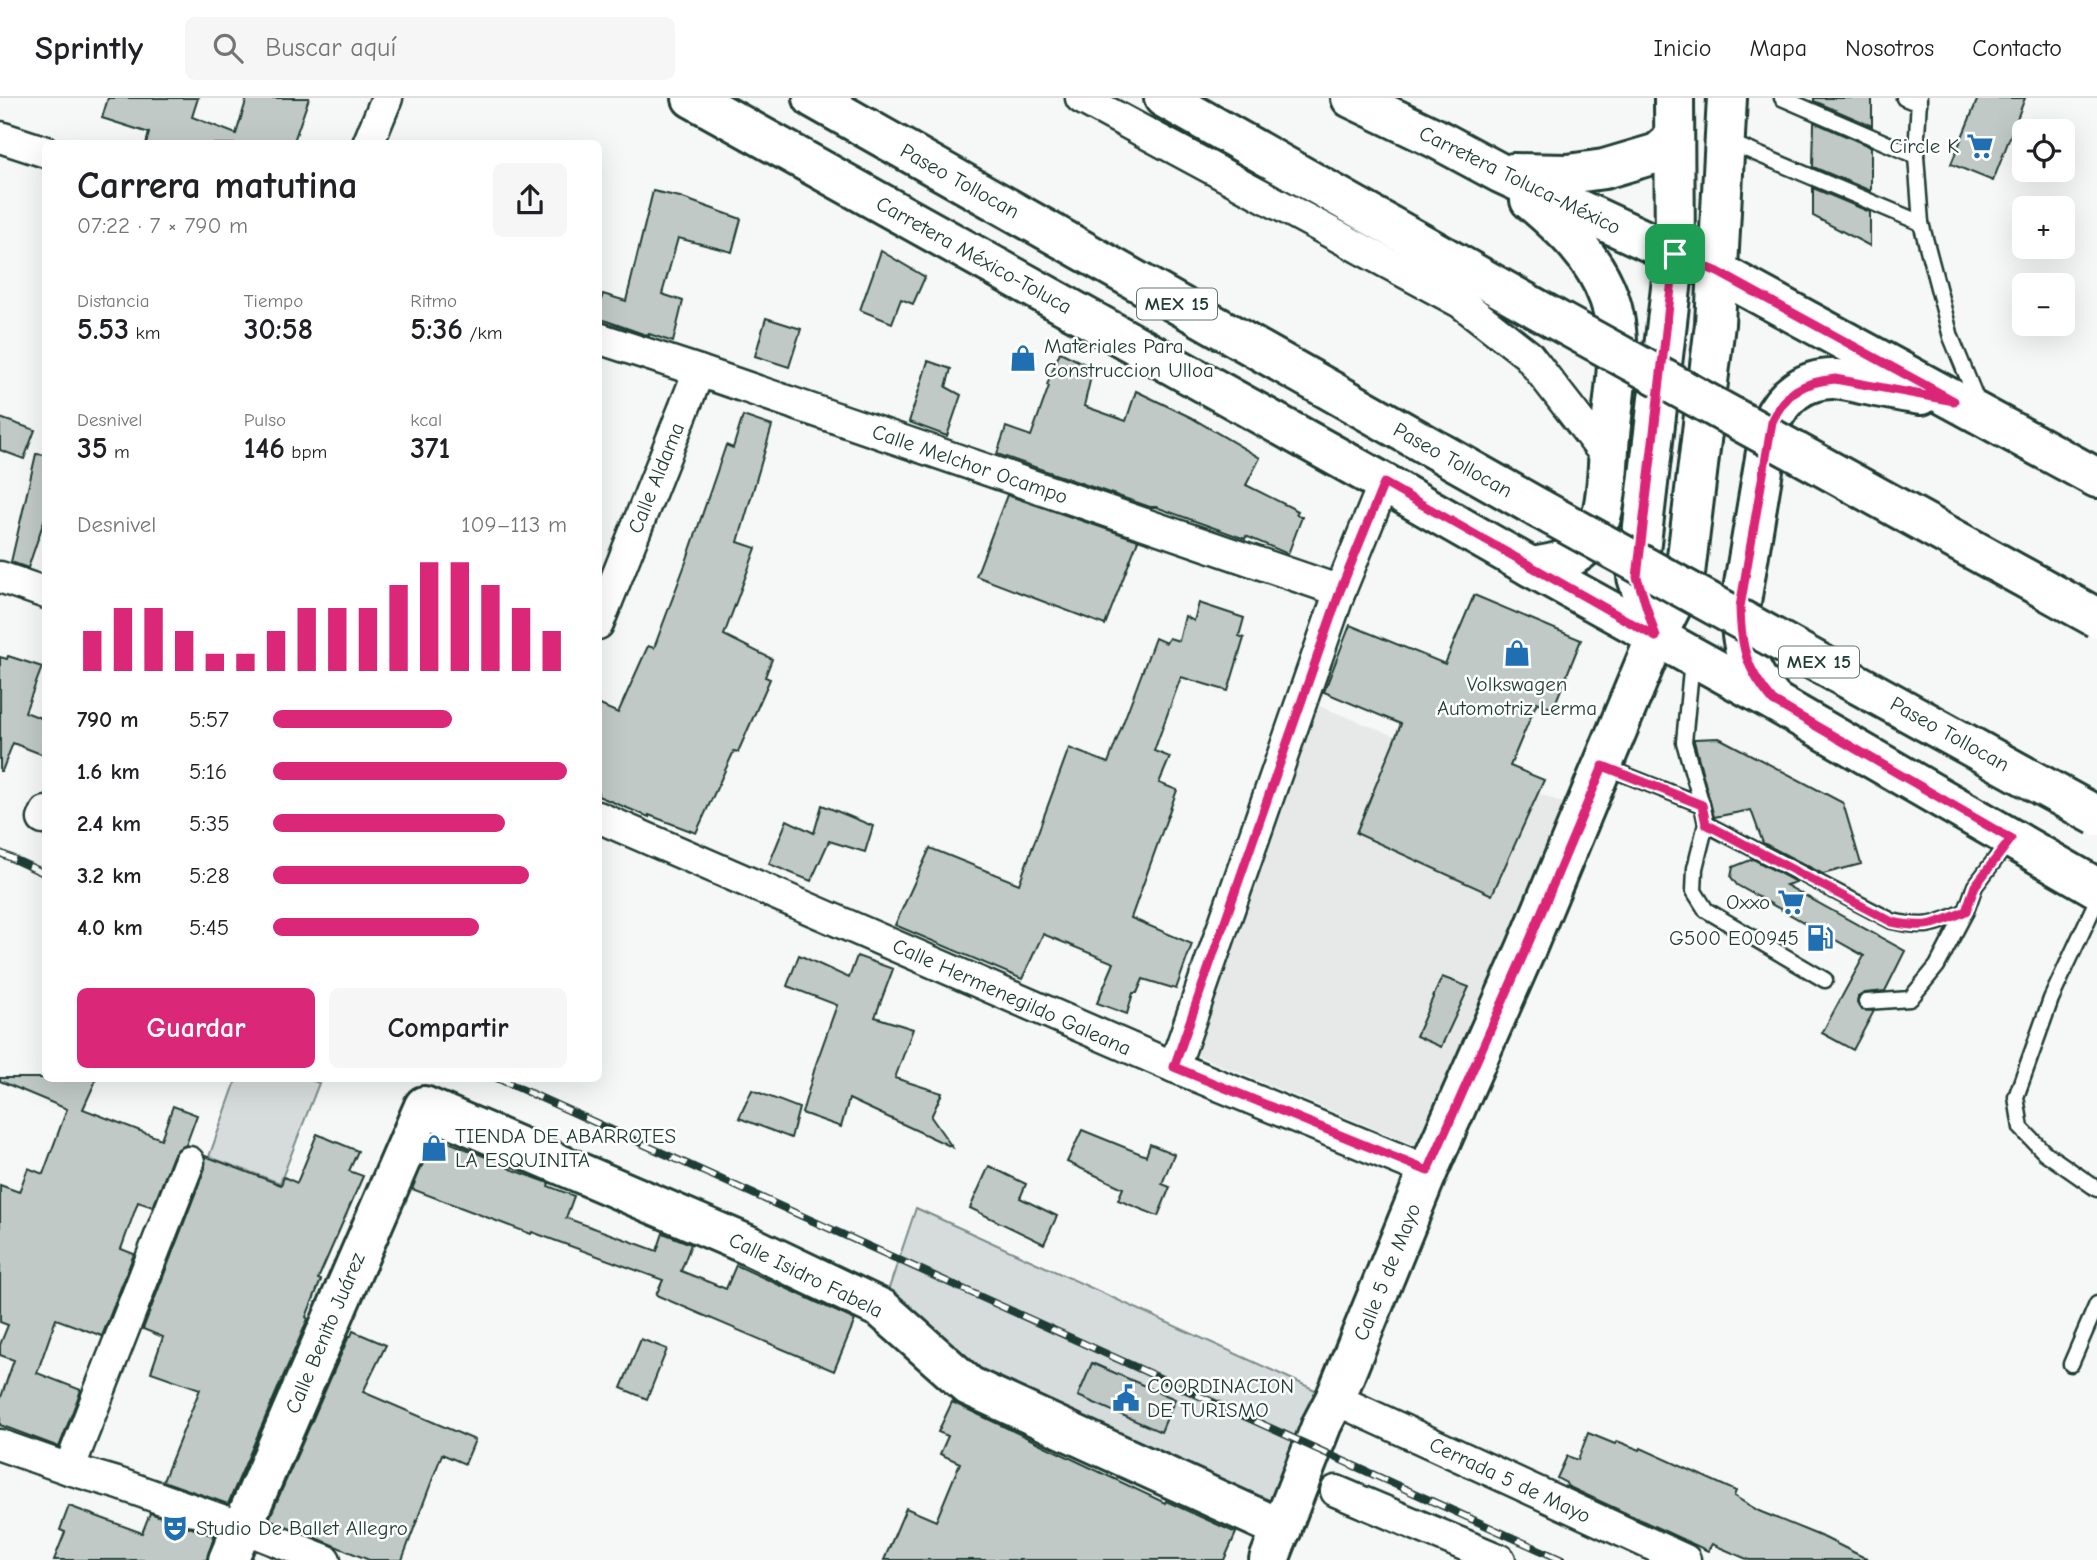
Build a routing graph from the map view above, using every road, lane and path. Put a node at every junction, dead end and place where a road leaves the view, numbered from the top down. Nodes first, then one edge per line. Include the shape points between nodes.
1 (387, 98) edge
2 (692, 98) edge
3 (813, 98) edge
4 (1081, 98) edge
5 (1164, 98) edge
6 (1351, 98) edge
7 (1674, 98) edge
8 (1727, 98) edge
9 (1782, 98) edge
10 (1904, 98) edge
11 (1919, 101) edge
12 (0, 136) edge
13 (1674, 139) junction
14 (370, 140) edge
15 (1725, 141) junction
16 (42, 151) edge
17 (1916, 156) junction
18 (1500, 173) junction
19 (1921, 223) junction
20 (1675, 254) junction
21 (1718, 272) junction
22 (602, 339) edge
23 (699, 371) junction
24 (1968, 409) junction
25 (1608, 458) junction
26 (2097, 478) edge
27 (1384, 483) junction
28 (1531, 567) junction
29 (0, 577) edge
30 (1340, 591) junction
31 (42, 592) edge
32 (602, 614) edge
33 (2097, 618) edge
34 (1656, 637) junction
35 (1692, 656) junction
36 (1773, 701) junction
37 (1603, 766) junction
38 (1702, 805) junction
39 (2097, 816) edge
40 (602, 819) edge
41 (1706, 824) junction
42 (2011, 839) junction
43 (2097, 888) edge
44 (2097, 900) edge
45 (1966, 911) junction
46 (1825, 980) dead end
47 (1867, 1002) dead end
48 (1174, 1067) junction
49 (424, 1106) joint
50 (188, 1162) dead end
51 (1428, 1171) junction
52 (2097, 1189) edge
53 (2097, 1304) edge
54 (2071, 1364) dead end
55 (1335, 1399) junction
56 (0, 1445) edge
57 (69, 1469) junction
58 (1336, 1491) dead end
59 (235, 1543) edge
60 (1276, 1545) edge
61 (325, 1560) edge
62 (1500, 1560) edge
63 (1685, 1560) edge

1 - 14 street
2 - 27 main road, Carretera México-Toluca
3 - 39 main road, Paseo Tollocan / MEX 15, bridge
4 - 25 street via 1460,302 1528,355
5 - 33 main road, bridge
6 - 18 main road, Carretera Toluca-México
7 - 13 main road
8 - 15 main road, Calle 5 de Mayo
9 - 17 lane
10 - 11 lane
11 - 17 lane
12 - 16 street
13 - 18 main road via 1658,153 1604,169 1568,174
13 - 20 main road
15 - 19 lane
15 - 21 main road, Calle 5 de Mayo
17 - 19 lane
18 - 20 main road, Carretera Toluca-México
18 - 25 main road via 1575,240 1609,297 1618,342
19 - 24 lane
20 - 21 main road, Carretera Toluca-México
20 - 34 main road via 1637,577
21 - 24 main road, Carretera Toluca-México
21 - 34 main road, Calle 5 de Mayo via 1684,582
22 - 23 street, Calle Melchor Ocampo
23 - 30 street, Calle Melchor Ocampo
23 - 32 street, Calle Aldama
24 - 26 main road, Carretera Toluca-México
24 - 36 main road via 1835,379 1802,387 1779,406 1772,422 1740,607 1747,659
25 - 28 main road via 1601,518 1591,540 1559,563
27 - 28 main road, Carretera México-Toluca
27 - 30 street
28 - 34 main road, Carretera México-Toluca
29 - 31 street
30 - 48 street
34 - 35 main road, Carretera México-Toluca
34 - 37 main road, Calle 5 de Mayo
35 - 36 main road, Carretera México-Toluca
35 - 38 lane via 1684,742
36 - 42 main road, Carretera México-Toluca
37 - 38 lane
37 - 51 main road, Calle 5 de Mayo
38 - 41 lane
40 - 48 street, Calle Hermenegildo Galeana
41 - 45 lane via 1892,922 1934,925
41 - 46 lane via 1695,868 1695,891 1706,910
42 - 43 main road, Carretera México-Toluca
42 - 45 lane via 1975,886
44 - 52 lane via 2051,999 2016,1097 2021,1128 2044,1152
45 - 47 lane via 1937,967 1910,999
48 - 51 street, Calle Hermenegildo Galeana
49 - 59 main road, Calle Benito Juárez
49 - 60 main road, Calle Isidro Fabela via 746,1244 882,1309 970,1386
50 - 57 street
51 - 55 main road, Calle 5 de Mayo
53 - 54 lane
55 - 60 main road, Calle 5 de Mayo
55 - 63 street, Cerrada 5 de Mayo
56 - 57 street
57 - 59 street via 120,1484
58 - 62 street
59 - 61 street

